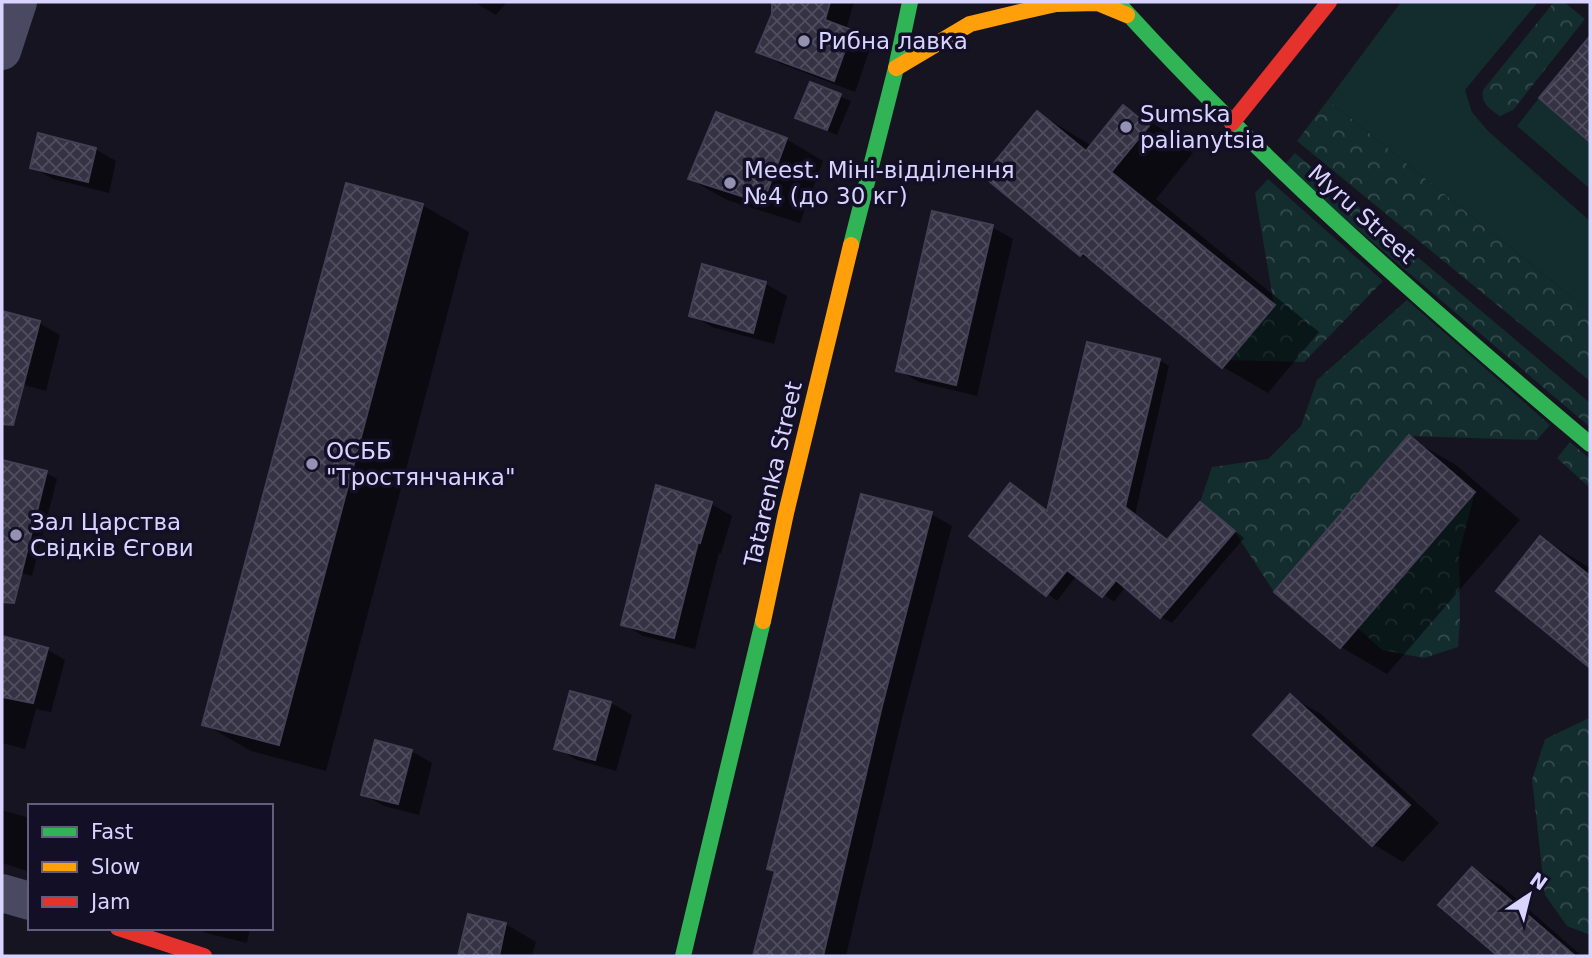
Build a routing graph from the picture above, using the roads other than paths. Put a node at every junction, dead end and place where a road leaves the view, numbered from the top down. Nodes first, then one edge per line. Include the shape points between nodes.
1 (18, 2) edge
2 (910, 2) edge
3 (1117, 2) edge
4 (1329, 2) edge
5 (1127, 15) junction
6 (2, 51) edge
7 (896, 68) junction
8 (1232, 123) junction
9 (1590, 444) edge
10 (2, 893) edge
11 (28, 900) edge
12 (124, 930) edge
13 (204, 956) edge
14 (683, 956) edge

1 - 6 street
2 - 7 street, Tatarenka Street
3 - 5 street, Myru Street
4 - 8 street
5 - 7 street via 1098,3 1056,4 1016,13 970,24
5 - 8 street, Myru Street
7 - 14 street, Tatarenka Street via 843,273
8 - 9 street, Myru Street via 1457,332
10 - 11 street
12 - 13 street

